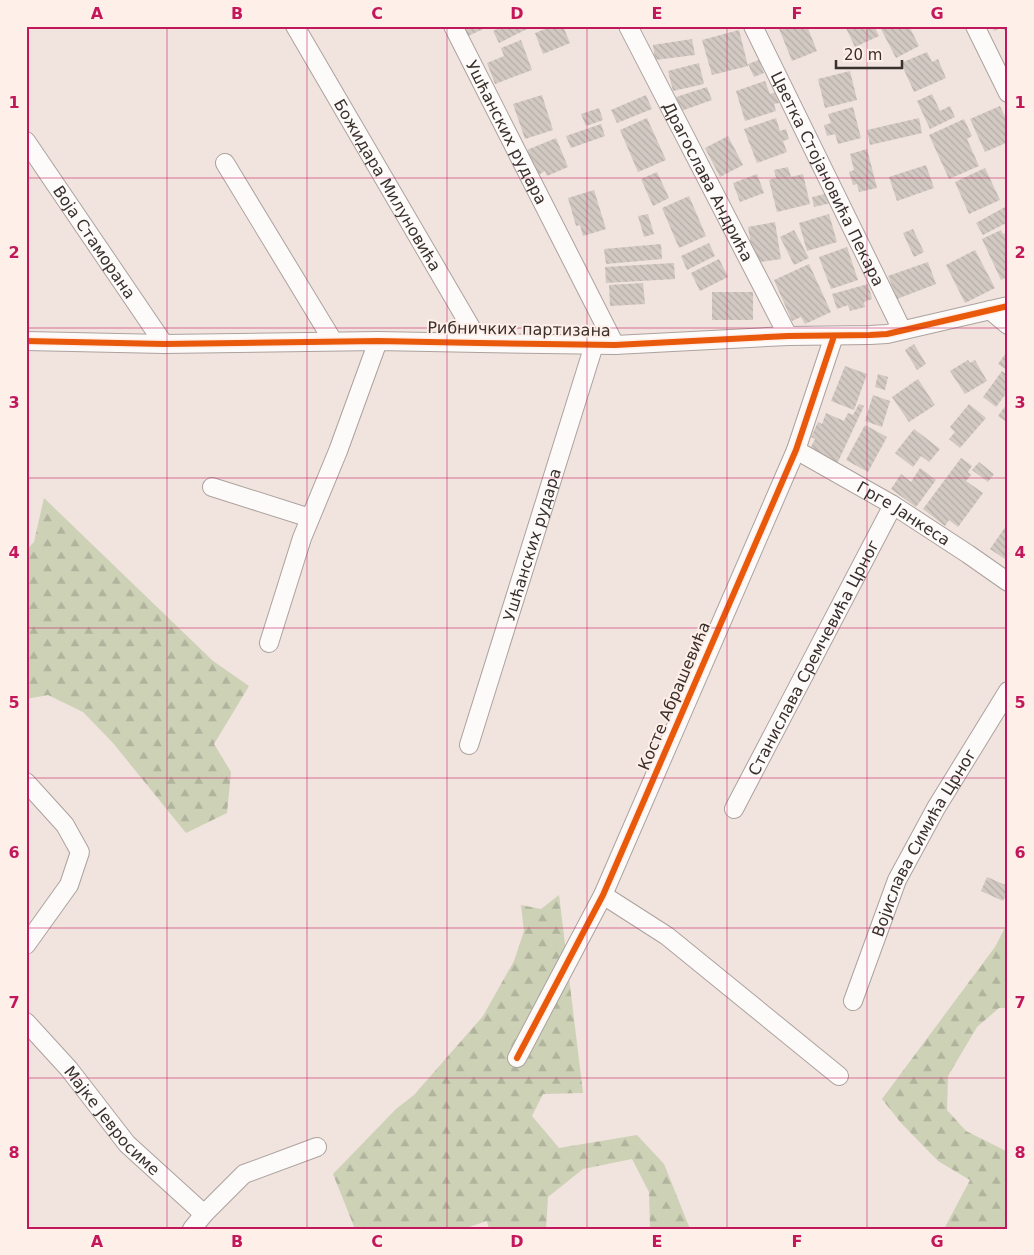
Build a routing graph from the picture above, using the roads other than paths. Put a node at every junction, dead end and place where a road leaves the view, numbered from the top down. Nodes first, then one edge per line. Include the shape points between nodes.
1 (295, 26) edge
2 (453, 26) edge
3 (628, 26) edge
4 (753, 26) edge
5 (976, 26) edge
6 (1008, 93) edge
7 (26, 141) edge
8 (225, 162) dead end
9 (1008, 306) edge
10 (990, 310) junction
11 (1008, 325) edge
12 (902, 330) junction
13 (788, 336) junction
14 (834, 336) junction
15 (378, 340) junction
16 (26, 341) edge
17 (333, 341) junction
18 (480, 343) junction
19 (164, 344) junction
20 (594, 344) junction
21 (615, 345) junction
22 (796, 450) junction
23 (212, 487) dead end
24 (893, 505) junction
25 (310, 518) junction
26 (1008, 582) edge
27 (269, 643) dead end
28 (1008, 691) edge
29 (470, 745) dead end
30 (26, 782) edge
31 (734, 809) dead end
32 (603, 895) junction
33 (26, 945) edge
34 (853, 1001) dead end
35 (26, 1022) edge
36 (517, 1058) dead end
37 (839, 1076) dead end
38 (317, 1147) dead end
39 (204, 1214) junction
40 (192, 1229) edge

1 - 18 street, Божидара Милуновића
2 - 21 street, Ушћанских рудара
3 - 13 street, Драгослава Андрића
4 - 12 street, Цветка Стојановића Пекара
5 - 6 street
7 - 19 street, Воја Стаморана
8 - 17 street
9 - 10 street, Рибничких партизана
10 - 11 street
10 - 12 street, Рибничких партизана
12 - 14 street, Рибничких партизана via 888,334
13 - 14 street, Рибничких партизана
13 - 21 street, Рибничких партизана
14 - 22 street, Косте Абрашевића
15 - 17 street, Рибничких партизана
15 - 18 street, Рибничких партизана
15 - 25 street
16 - 19 street, Рибничких партизана
17 - 19 street, Рибничких партизана
18 - 20 street, Рибничких партизана
20 - 21 street, Рибничких партизана
20 - 29 street, Ушћанских рудара
22 - 24 street, Грге Јанкеса
22 - 32 street, Косте Абрашевића
23 - 25 street
24 - 26 street, Грге Јанкеса
24 - 31 street, Станислава Сремчевића Црног
25 - 27 street
28 - 34 street, Војислава Симића Црног via 936,808 897,880
30 - 33 street via 66,825 80,852 69,886
32 - 36 street, Косте Абрашевића
32 - 37 street via 667,936
35 - 39 street, Мајке Јевросиме via 69,1069 127,1144
38 - 39 street via 244,1174
39 - 40 street

